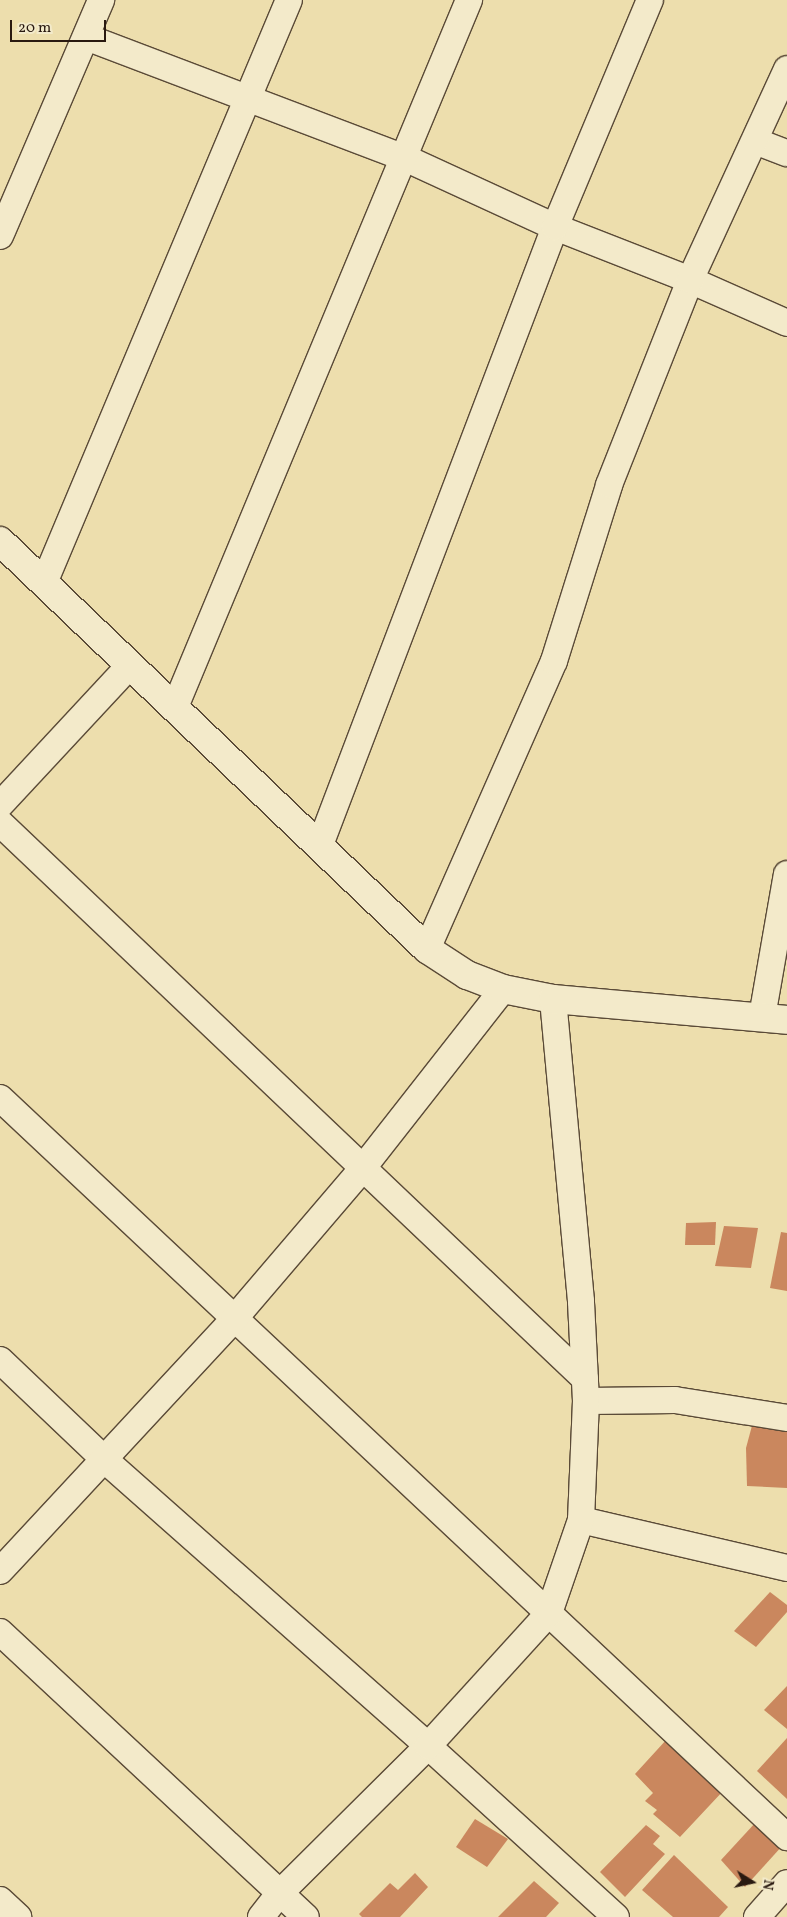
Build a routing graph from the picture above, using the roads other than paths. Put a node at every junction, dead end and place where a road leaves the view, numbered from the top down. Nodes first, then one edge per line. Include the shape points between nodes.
1 (101, 0) edge
2 (289, 0) edge
3 (469, 0) edge
4 (650, 0) edge
5 (86, 37) junction
6 (787, 69) edge
7 (248, 99) junction
8 (755, 141) junction
9 (787, 153) edge
10 (405, 158) junction
11 (555, 227) junction
12 (0, 236) edge
13 (690, 280) junction
14 (787, 323) edge
15 (0, 541) edge
16 (44, 582) junction
17 (128, 666) junction
18 (175, 707) junction
19 (0, 805) edge
20 (0, 823) edge
21 (320, 844) junction
22 (787, 874) edge
23 (427, 949) junction
24 (503, 989) junction
25 (553, 999) junction
26 (775, 1018) edge
27 (0, 1098) edge
28 (362, 1169) junction
29 (234, 1319) junction
30 (0, 1360) edge
31 (585, 1390) junction
32 (787, 1418) edge
33 (104, 1460) junction
34 (581, 1520) junction
35 (757, 1561) junction
36 (787, 1568) edge
37 (0, 1571) edge
38 (787, 1584) edge
39 (549, 1613) junction
40 (0, 1632) edge
41 (428, 1746) junction
42 (787, 1837) edge
43 (787, 1883) edge
44 (280, 1893) junction
45 (0, 1900) edge
46 (18, 1917) edge
47 (260, 1917) edge
48 (306, 1917) edge
49 (616, 1917) edge
50 (756, 1917) edge

1 - 5 street
2 - 7 street
3 - 10 street
4 - 11 street
5 - 7 street
5 - 12 street
6 - 8 street
7 - 10 street
7 - 16 street
8 - 9 street
8 - 13 street
10 - 11 street
10 - 18 street
11 - 13 street
11 - 21 street
13 - 14 street
13 - 23 street via 609,485 554,661
15 - 16 street
16 - 17 street
17 - 18 street
17 - 19 street
18 - 21 street
20 - 28 street
21 - 23 street
22 - 26 street
23 - 24 street via 467,975
24 - 25 street
24 - 28 street
25 - 26 street
25 - 31 street via 581,1301
27 - 29 street
28 - 29 street
28 - 31 street
29 - 33 street
29 - 39 street
30 - 33 street
31 - 32 street
31 - 34 street
33 - 37 street
33 - 41 street
34 - 35 street
34 - 39 street
35 - 36 street
35 - 38 street
39 - 41 street
39 - 42 street
40 - 44 street
41 - 44 street
41 - 49 street
43 - 50 street
44 - 47 street
44 - 48 street
45 - 46 street

